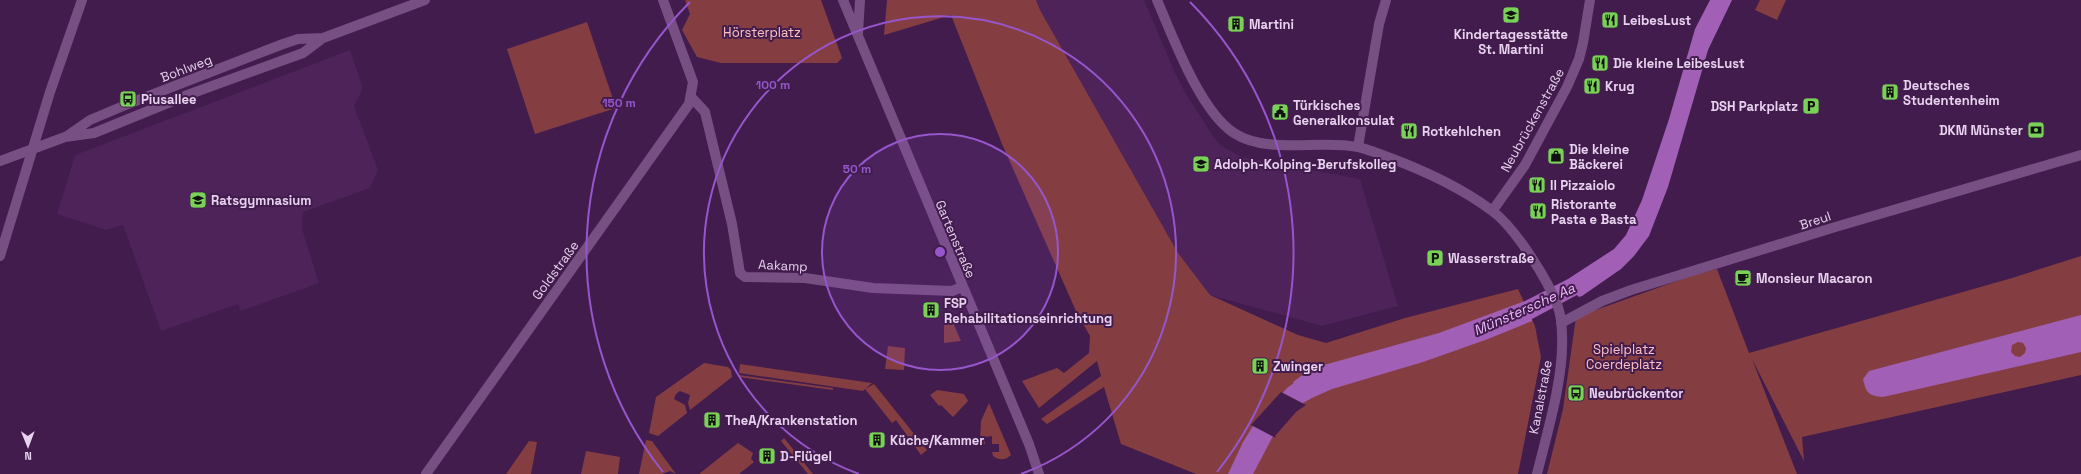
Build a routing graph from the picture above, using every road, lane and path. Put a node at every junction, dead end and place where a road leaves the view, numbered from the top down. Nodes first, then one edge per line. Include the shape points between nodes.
1 (82, 0) edge
2 (425, 0) edge
3 (663, 0) edge
4 (843, 0) edge
5 (860, 0) edge
6 (1157, 0) edge
7 (1386, 0) edge
8 (1590, 0) edge
9 (858, 36) junction
10 (323, 38) junction
11 (692, 98) junction
12 (65, 137) junction
13 (1358, 147) junction
14 (34, 148) junction
15 (2081, 155) edge
16 (0, 161) edge
17 (1493, 210) junction
18 (0, 256) edge
19 (962, 287) junction
20 (1561, 323) junction
21 (426, 474) edge
22 (1039, 474) edge
23 (1537, 474) edge

1 - 14 street via 50,92
2 - 10 street, Bohlweg
3 - 11 street via 691,77
4 - 9 street, Gartenstraße
5 - 9 street, Gartenstraße
6 - 13 street via 1186,69 1208,104 1229,129 1241,137 1262,143
7 - 13 street via 1379,24
8 - 17 street, Neubrückenstraße via 1579,59 1567,87 1525,165
9 - 19 street, Gartenstraße
10 - 12 street, Bohlweg via 298,39 128,104 90,120
10 - 12 street, Bohlweg via 304,53 190,94 94,134
11 - 19 street, Aakamp via 705,112 732,224 738,266 740,273 745,277 805,278 885,289 952,291
11 - 21 street, Goldstraße
12 - 14 street, Bohlweg
13 - 17 street via 1436,177
14 - 16 street, Bohlweg
14 - 18 street
15 - 20 street, Breul via 1832,228 1614,296
17 - 20 street via 1522,244 1549,288 1558,307
19 - 22 street, Gartenstraße via 1029,444
20 - 23 street, Kanalstraße via 1561,362

